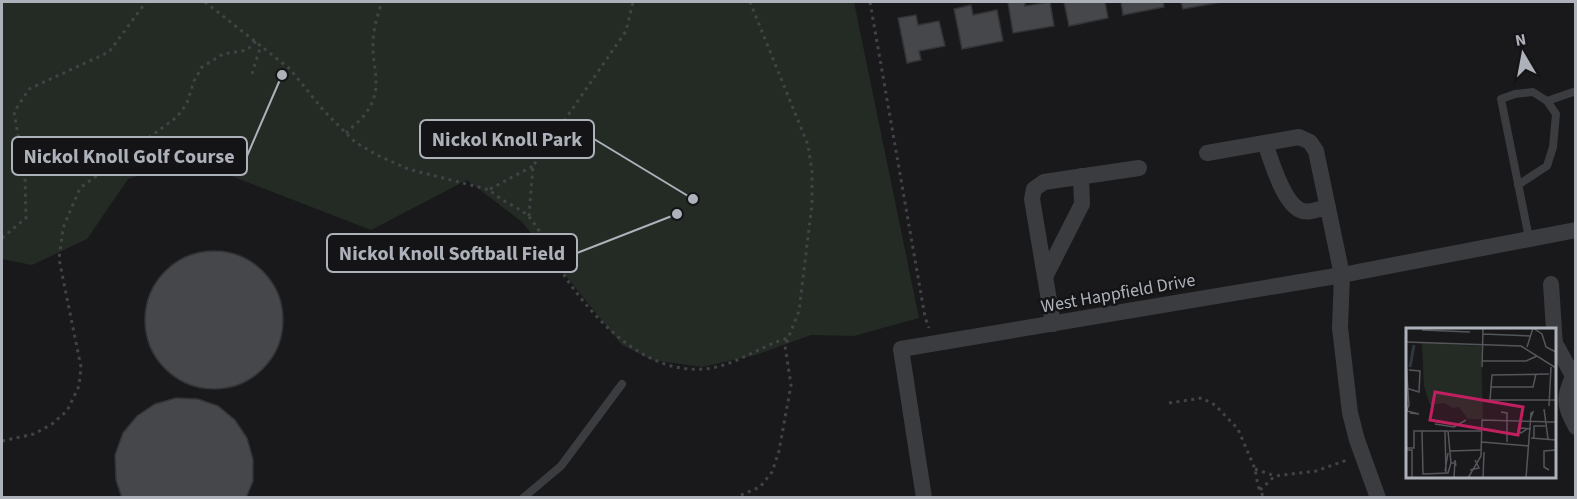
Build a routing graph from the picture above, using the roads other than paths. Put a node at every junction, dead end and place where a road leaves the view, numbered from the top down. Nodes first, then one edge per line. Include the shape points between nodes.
1 (1575, 91) edge
2 (1547, 101) junction
3 (1265, 143) junction
4 (1208, 153) dead end
5 (1139, 168) dead end
6 (1081, 176) junction
7 (1518, 185) junction
8 (1328, 207) junction
9 (1575, 230) edge
10 (1529, 238) junction
11 (1342, 275) junction
12 (1045, 278) junction
13 (1551, 284) dead end
14 (1053, 324) junction
15 (1554, 328) edge
16 (1556, 346) edge
17 (1574, 373) edge
18 (622, 384) dead end
19 (1575, 427) edge
20 (523, 498) edge
21 (924, 498) edge
22 (1377, 498) edge

1 - 2 lane
2 - 7 lane via 1556,114 1547,166
2 - 7 lane via 1533,92 1501,99
3 - 4 street
3 - 8 street via 1292,204 1301,211
3 - 8 street via 1299,137 1310,142 1316,151
5 - 6 street
6 - 12 street via 1082,204
6 - 12 street via 1044,182 1034,189 1032,199
7 - 10 lane
8 - 11 street
9 - 10 street, West Happfield Drive
10 - 11 street, West Happfield Drive
11 - 14 street, West Happfield Drive
11 - 22 street via 1340,328 1346,390
12 - 14 street
13 - 15 street
14 - 21 street, West Happfield Drive via 901,350
16 - 17 street
17 - 19 street via 1565,392 1566,409
18 - 20 lane via 561,466

